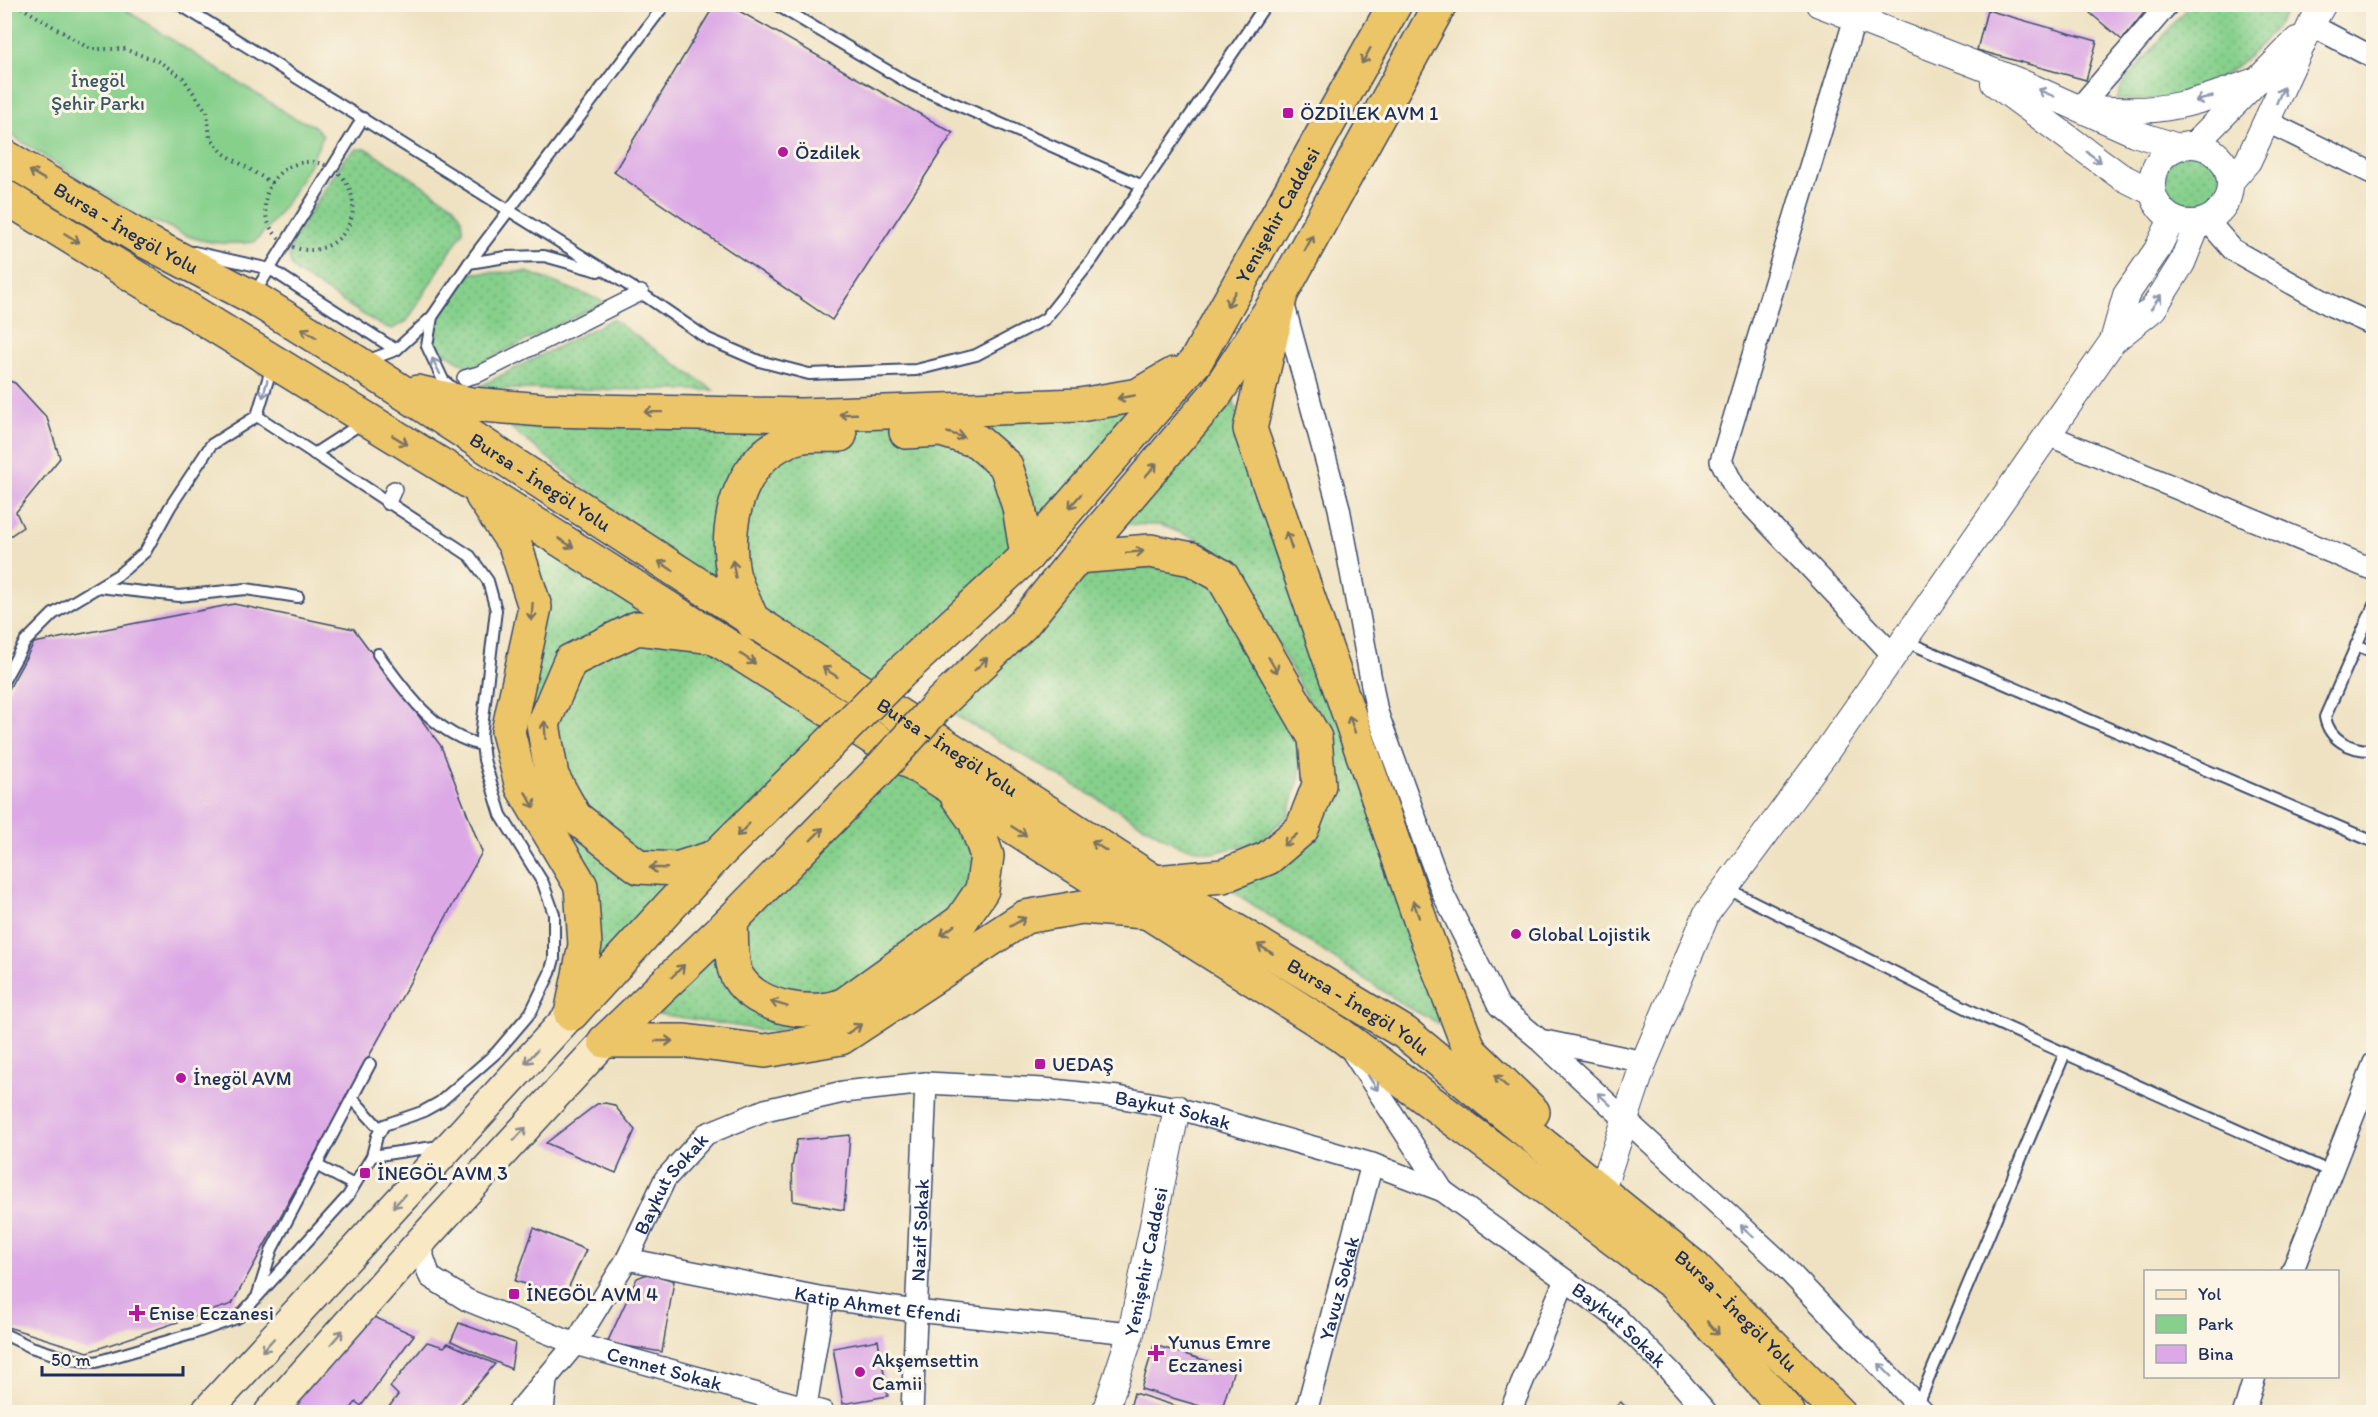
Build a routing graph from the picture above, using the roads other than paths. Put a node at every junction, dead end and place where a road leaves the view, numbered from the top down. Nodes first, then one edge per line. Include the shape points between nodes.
1 (179, 4) edge
2 (665, 4) edge
3 (775, 4) edge
4 (1266, 4) edge
5 (1395, 4) edge
6 (1440, 4) edge
7 (1456, 4) edge
8 (1819, 4) edge
9 (2168, 4) edge
10 (2317, 15) edge
11 (1855, 18) junction
12 (2373, 58) edge
13 (1962, 61) junction
14 (2260, 80) junction
15 (1397, 82) junction
16 (2080, 107) junction
17 (363, 118) junction
18 (2268, 122) junction
19 (2186, 146) junction
20 (4, 156) edge
21 (2373, 174) edge
22 (2230, 182) junction
23 (1143, 186) junction
24 (2152, 192) junction
25 (4, 196) edge
26 (509, 211) junction
27 (2172, 219) junction
28 (2203, 222) junction
29 (147, 242) junction
30 (470, 263) junction
31 (270, 269) junction
32 (609, 274) junction
33 (641, 293) junction
34 (1281, 294) junction
35 (252, 297) junction
36 (432, 317) junction
37 (2373, 325) edge
38 (2113, 341) junction
39 (396, 350) junction
40 (1196, 361) junction
41 (273, 363) junction
42 (358, 363) junction
43 (395, 387) junction
44 (468, 391) junction
45 (257, 416) junction
46 (367, 420) junction
47 (2048, 435) junction
48 (314, 454) junction
49 (474, 485) junction
50 (1027, 556) junction
51 (1077, 557) junction
52 (2373, 570) edge
53 (99, 587) junction
54 (298, 597) dead end
55 (2373, 605) edge
56 (754, 624) junction
57 (714, 637) junction
58 (2356, 645) junction
59 (1900, 649) junction
60 (2373, 652) edge
61 (378, 654) dead end
62 (4, 680) edge
63 (482, 745) junction
64 (2373, 750) edge
65 (952, 789) junction
66 (2373, 842) edge
67 (715, 857) junction
68 (1725, 888) junction
69 (1152, 897) junction
70 (731, 921) junction
71 (571, 1014) junction
72 (1341, 1035) junction
73 (1540, 1040) junction
74 (605, 1041) junction
75 (2065, 1053) junction
76 (1644, 1062) junction
77 (2373, 1062) edge
78 (370, 1064) dead end
79 (926, 1083) junction
80 (352, 1098) junction
81 (1177, 1108) junction
82 (1624, 1118) junction
83 (381, 1130) junction
84 (451, 1144) junction
85 (372, 1156) junction
86 (1372, 1164) junction
87 (316, 1165) junction
88 (2331, 1172) junction
89 (1605, 1182) junction
90 (354, 1185) junction
91 (1443, 1191) junction
92 (423, 1239) junction
93 (627, 1259) junction
94 (1694, 1267) junction
95 (2293, 1270) edge
96 (394, 1272) junction
97 (430, 1277) junction
98 (1565, 1280) junction
99 (257, 1298) junction
100 (824, 1298) junction
101 (915, 1311) junction
102 (1131, 1333) junction
103 (4, 1334) edge
104 (575, 1344) junction
105 (2255, 1378) edge
106 (546, 1380) junction
107 (1921, 1408) edge
108 (812, 1411) edge
109 (206, 1413) edge
110 (270, 1413) edge
111 (519, 1413) edge
112 (543, 1413) edge
113 (912, 1413) edge
114 (1105, 1413) edge
115 (1306, 1413) edge
116 (1510, 1413) edge
117 (1706, 1413) edge
118 (1788, 1413) edge
119 (1838, 1413) edge
120 (2244, 1413) edge

1 - 17 lane
2 - 26 lane
3 - 23 lane via 910,84
4 - 23 lane
5 -> 40 highway, Yenişehir Caddesi
6 - 15 highway, Yenişehir Caddesi
7 - 15 highway
8 - 11 street
9 - 16 street
10 - 12 street
10 - 14 street
18 -> 10 street
11 - 13 street
11 - 59 street via 1721,460 1735,488
16 -> 13 street
13 -> 24 street via 2120,176
14 -> 16 street via 2166,110 2134,112
14 - 19 street
34 -> 15 highway, Yenişehir Caddesi
16 - 19 street via 2134,133
17 - 26 lane
17 - 31 lane
18 - 21 street
18 - 22 street via 2248,161
19 - 22 street via 2205,147 2223,161
19 - 24 street via 2160,160 2154,170
29 -> 20 highway, Bursa - İnegöl Yolu
22 - 28 street via 2222,208
23 - 33 lane via 1045,319 976,355 916,370 809,374 759,361 708,339
24 - 27 street via 2159,208
25 -> 41 highway, Bursa - İnegöl Yolu
26 - 30 lane
26 - 32 lane
27 - 28 street
27 - 38 street via 2127,296
28 - 37 street via 2233,250
38 -> 28 street via 2153,309
29 - 31 lane
29 - 35 highway, Bursa - İnegöl Yolu
30 - 32 lane via 544,256
30 - 36 lane
31 - 35 lane
31 - 39 lane
32 - 33 lane
33 - 44 street via 479,374
51 -> 34 highway via 1216,394
34 - 73 street via 1339,508 1377,712 1443,894 1499,1006
89 -> 34 highway via 1470,1051 1423,928 1250,429
42 -> 35 highway, Bursa - İnegöl Yolu
36 - 39 lane
44 -> 36 lane via 443,380 433,362 427,346
38 - 47 street
39 - 42 lane
40 -> 44 highway via 1138,395 1080,405 801,415 543,410
40 -> 50 highway, Yenişehir Caddesi
41 -> 45 lane
41 - 46 highway, Bursa - İnegöl Yolu
42 - 43 highway, Bursa - İnegöl Yolu
43 - 44 highway
56 -> 43 highway, Bursa - İnegöl Yolu
45 - 48 lane
45 - 53 lane via 211,446 145,552
46 - 48 lane
46 -> 49 highway, Bursa - İnegöl Yolu
47 - 52 street
47 - 59 street
48 - 63 lane via 391,495 470,556 488,581 496,610
49 -> 57 highway, Bursa - İnegöl Yolu
49 -> 71 highway via 515,545 535,607 508,732 522,787 581,886 585,945
56 -> 50 highway via 733,574 730,526 741,488 765,453 798,437 941,430 977,441 1006,466 1019,507
50 -> 67 highway, Yenişehir Caddesi, bridge via 900,673
51 -> 69 highway via 1150,551 1192,559 1222,576 1315,738 1319,785 1302,829 1268,858
70 -> 51 highway, bridge via 939,704 1023,624
53 - 54 lane via 179,596 246,589
53 - 62 lane via 53,614 25,642
55 - 58 lane
69 -> 56 highway, Bursa - İnegöl Yolu
57 -> 65 highway, Bursa - İnegöl Yolu
67 -> 57 highway via 676,869 639,867 602,839 574,817 552,776 543,724 570,661 637,628
58 - 60 lane
58 - 64 lane via 2325,717 2330,732 2342,743
59 - 66 lane
59 - 68 street
61 - 63 lane via 413,702 456,738
63 - 83 lane via 495,799 549,898 556,930 550,973 531,1012 496,1053 440,1102 384,1125
65 -> 69 highway, Bursa - İnegöl Yolu
65 -> 70 highway via 975,821 987,856 982,890 961,921 846,1004 831,1010 781,1007 754,994 737,975
67 - 71 highway, Yenişehir Caddesi
68 - 75 lane via 1986,1018
68 - 76 street via 1707,912
69 - 72 highway, Bursa - İnegöl Yolu
74 -> 69 highway via 685,1041 765,1051 841,1038 1025,917
94 -> 69 highway, Bursa - İnegöl Yolu via 1405,1033
74 -> 70 highway
71 -> 84 main road
72 -> 91 street
72 -> 118 highway, Bursa - İnegöl Yolu via 1674,1284
73 - 76 street
82 -> 73 street
92 -> 74 main road
75 - 88 lane
75 - 107 lane
76 - 82 street
77 - 88 street
78 - 80 lane
79 - 81 street, Baykut Sokak via 1043,1089
79 - 93 street, Baykut Sokak via 843,1092 765,1110 706,1134 665,1179
79 - 101 street, Nazif Sokak
80 - 83 lane
80 - 87 lane
81 - 86 street, Baykut Sokak
81 - 102 street, Yenişehir Caddesi
82 - 89 street
107 -> 82 street via 1775,1257
83 - 85 lane
84 - 85 lane
84 -> 109 main road
85 - 90 lane
86 - 91 street, Baykut Sokak
86 - 115 street, Yavuz Sokak
87 - 90 lane
87 - 99 lane via 272,1249
88 - 95 street
89 - 94 highway
90 - 99 lane
91 - 98 street, Baykut Sokak
92 - 96 main road
92 - 97 street via 423,1257
93 - 100 street, Katip Ahmet Efendi
93 - 104 street, Baykut Sokak
94 - 119 highway, Bursa - İnegöl Yolu
96 - 97 street
110 -> 96 main road
97 - 104 street, Cennet Sokak via 467,1300
98 - 116 street
98 - 117 street, Baykut Sokak via 1616,1317
99 - 103 lane via 238,1317 96,1362 69,1359
100 - 101 street, Katip Ahmet Efendi
100 - 108 street
101 - 102 street, Katip Ahmet Efendi
101 - 113 street, Nazif Sokak
102 - 114 street, Yenişehir Caddesi
104 - 106 street, Baykut Sokak
104 - 108 street, Cennet Sokak
105 - 120 street
106 - 111 street, Baykut Sokak
106 - 112 street

